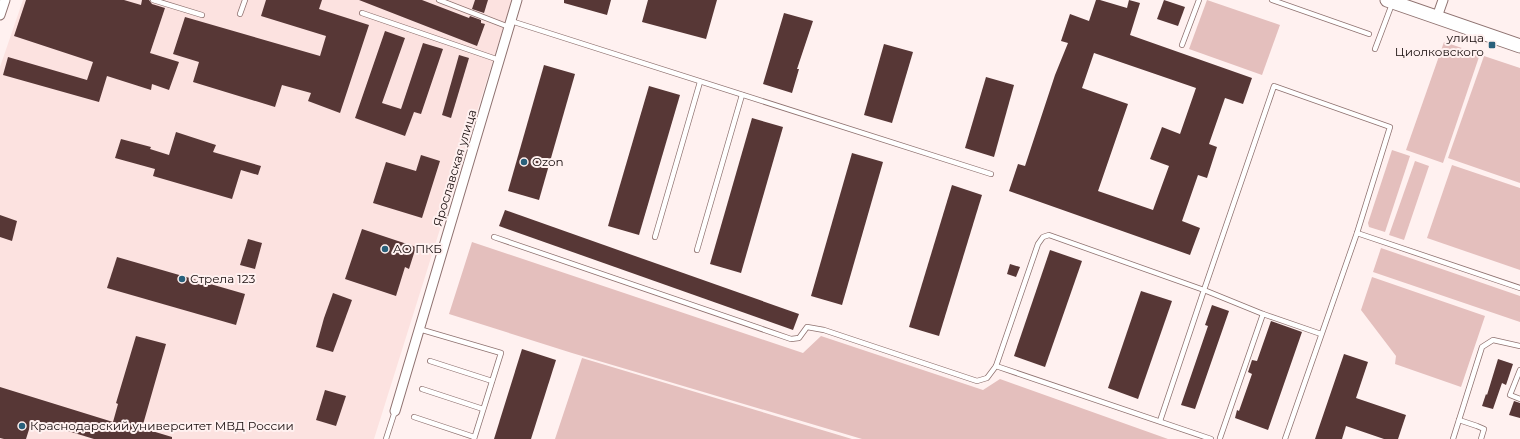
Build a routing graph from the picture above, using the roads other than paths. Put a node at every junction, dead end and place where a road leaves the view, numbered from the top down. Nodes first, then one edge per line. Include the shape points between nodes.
1 (5, 0) edge
2 (153, 0) edge
3 (245, 0) edge
4 (439, 0) edge
5 (517, 0) edge
6 (1199, 0) edge
7 (1272, 0) edge
8 (1443, 0) edge
9 (1390, 1) edge
10 (362, 13) dead end
11 (240, 14) dead end
12 (0, 15) edge
13 (202, 15) dead end
14 (1437, 17) junction
15 (510, 24) junction
16 (1369, 34) dead end
17 (1182, 45) dead end
18 (1520, 46) edge
19 (1375, 49) dead end
20 (499, 60) junction
21 (700, 82) junction
22 (742, 95) junction
23 (991, 174) dead end
24 (1356, 233) junction
25 (494, 237) dead end
26 (655, 237) dead end
27 (697, 250) dead end
28 (1520, 288) edge
29 (1204, 290) junction
30 (1263, 314) junction
31 (419, 329) junction
32 (1321, 334) junction
33 (1520, 346) edge
34 (430, 361) dead end
35 (996, 366) junction
36 (1520, 370) edge
37 (492, 381) junction
38 (422, 389) dead end
39 (1520, 399) edge
40 (483, 409) junction
41 (394, 411) joint
42 (414, 417) dead end
43 (1459, 420) junction
44 (1160, 421) junction
45 (474, 438) edge
46 (1220, 438) dead end
47 (386, 439) edge
48 (1211, 439) edge
49 (1285, 439) edge
50 (1453, 439) edge
51 (1481, 439) edge

1 - 12 street
2 - 13 lane
3 - 11 lane
4 - 15 lane
5 - 15 street, Ярославская улица
6 - 17 lane
7 - 16 lane
8 - 14 street
9 - 14 street
9 - 19 lane
10 - 20 lane
14 - 18 street
15 - 20 street, Ярославская улица
15 - 21 lane
20 - 31 street, Ярославская улица
21 - 22 lane
21 - 26 lane
22 - 23 lane
22 - 27 lane
24 - 28 lane
24 - 29 lane via 1390,128 1274,86
24 - 32 lane
25 - 35 lane via 791,339 799,338 807,327 818,329 977,381 987,378
29 - 30 lane
29 - 35 lane via 1049,235 1043,237 1038,244
29 - 44 lane
30 - 32 lane
30 - 46 lane
31 - 37 lane via 501,353
31 - 41 street, Ярославская улица
32 - 49 lane
33 - 43 lane via 1493,340 1482,347
34 - 37 lane
35 - 44 lane
36 - 39 lane via 1510,396
37 - 40 lane
38 - 40 lane
40 - 45 lane
41 - 47 lane
42 - 45 lane
43 - 50 lane
43 - 51 lane via 1484,429
44 - 48 lane

